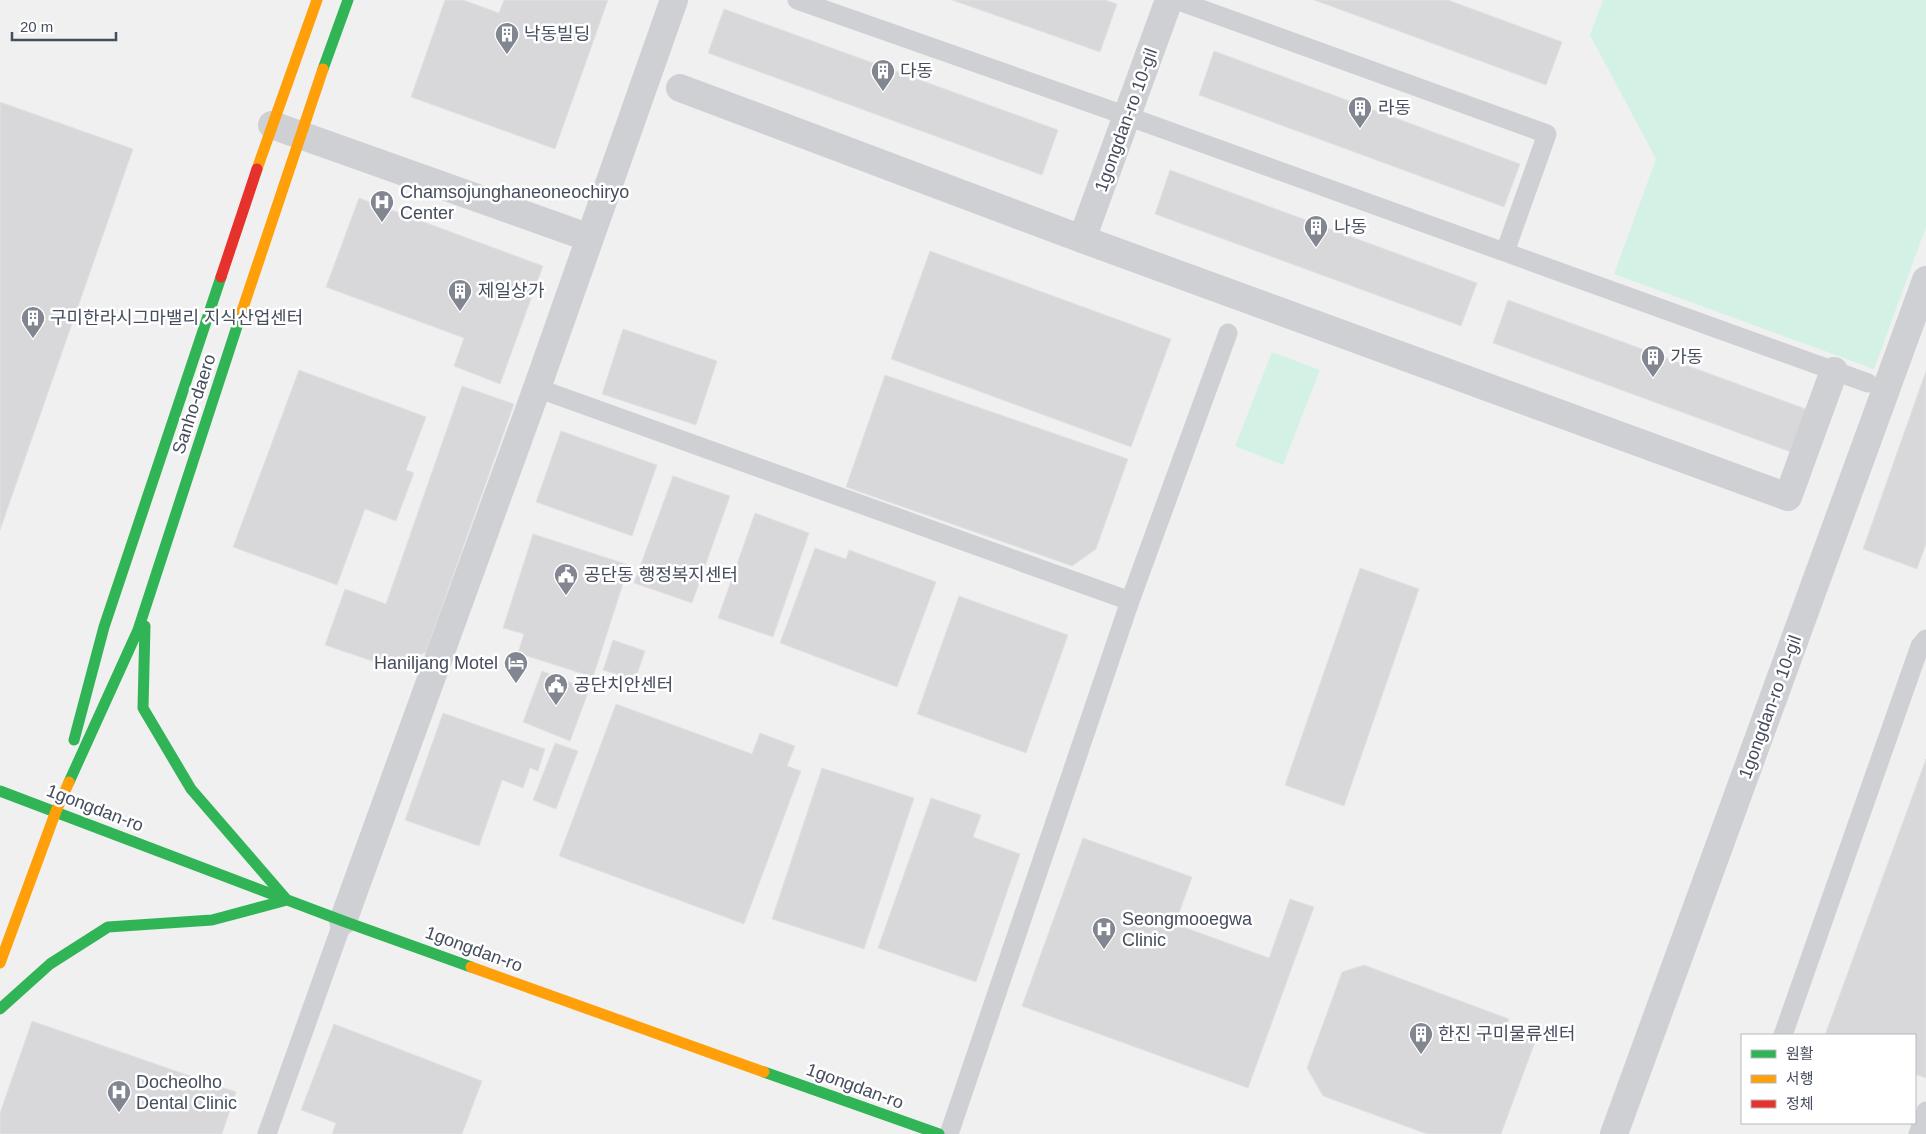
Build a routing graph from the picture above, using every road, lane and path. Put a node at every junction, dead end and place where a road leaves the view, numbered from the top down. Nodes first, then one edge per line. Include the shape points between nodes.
1 (317, 0) edge
2 (348, 0) edge
3 (674, 0) edge
4 (797, 0) edge
5 (1169, 0) edge
6 (1176, 0) edge
7 (680, 88) dead end
8 (1127, 116) junction
9 (272, 125) junction
10 (300, 135) junction
11 (590, 238) junction
12 (1082, 239) junction
13 (1505, 252) junction
14 (1926, 280) edge
15 (1228, 333) dead end
16 (1834, 372) junction
17 (1868, 383) dead end
18 (537, 388) junction
19 (1130, 601) junction
20 (145, 608) junction
21 (1926, 639) edge
22 (0, 791) edge
23 (56, 811) junction
24 (287, 900) junction
25 (343, 921) junction
26 (0, 963) edge
27 (0, 1009) edge
28 (1783, 1034) edge
29 (1926, 1111) edge
30 (911, 1129) edge
31 (267, 1134) edge
32 (938, 1134) edge
33 (949, 1134) edge
34 (1614, 1134) edge
35 (1918, 1134) edge

1 - 9 street, Sanho-daero
2 - 10 street, Sanho-daero
3 - 11 street
4 - 8 lane
5 - 8 street, 1gongdan-ro 10-gil
6 - 13 lane via 1547,134
7 - 12 street
8 - 12 street, 1gongdan-ro 10-gil
8 - 13 lane
9 - 10 street
9 - 23 street, Sanho-daero via 104,627
10 - 11 street
10 - 20 street, Sanho-daero
11 - 18 street
12 - 16 street via 1788,497
13 - 16 lane
14 - 34 street, 1gongdan-ro 10-gil
15 - 19 lane
16 - 17 lane
18 - 19 lane
18 - 25 street
19 - 33 lane
20 - 23 street, Sanho-daero
20 - 24 street via 143,708 191,789
21 - 28 lane via 1920,646
22 - 23 street, 1gongdan-ro
23 - 24 street, 1gongdan-ro
23 - 26 street, Sanho-daero
24 - 25 street, 1gongdan-ro
24 - 27 street via 212,920 108,927 50,964
25 - 30 street, 1gongdan-ro
25 - 31 lane
29 - 35 lane
30 - 32 street, 1gongdan-ro

